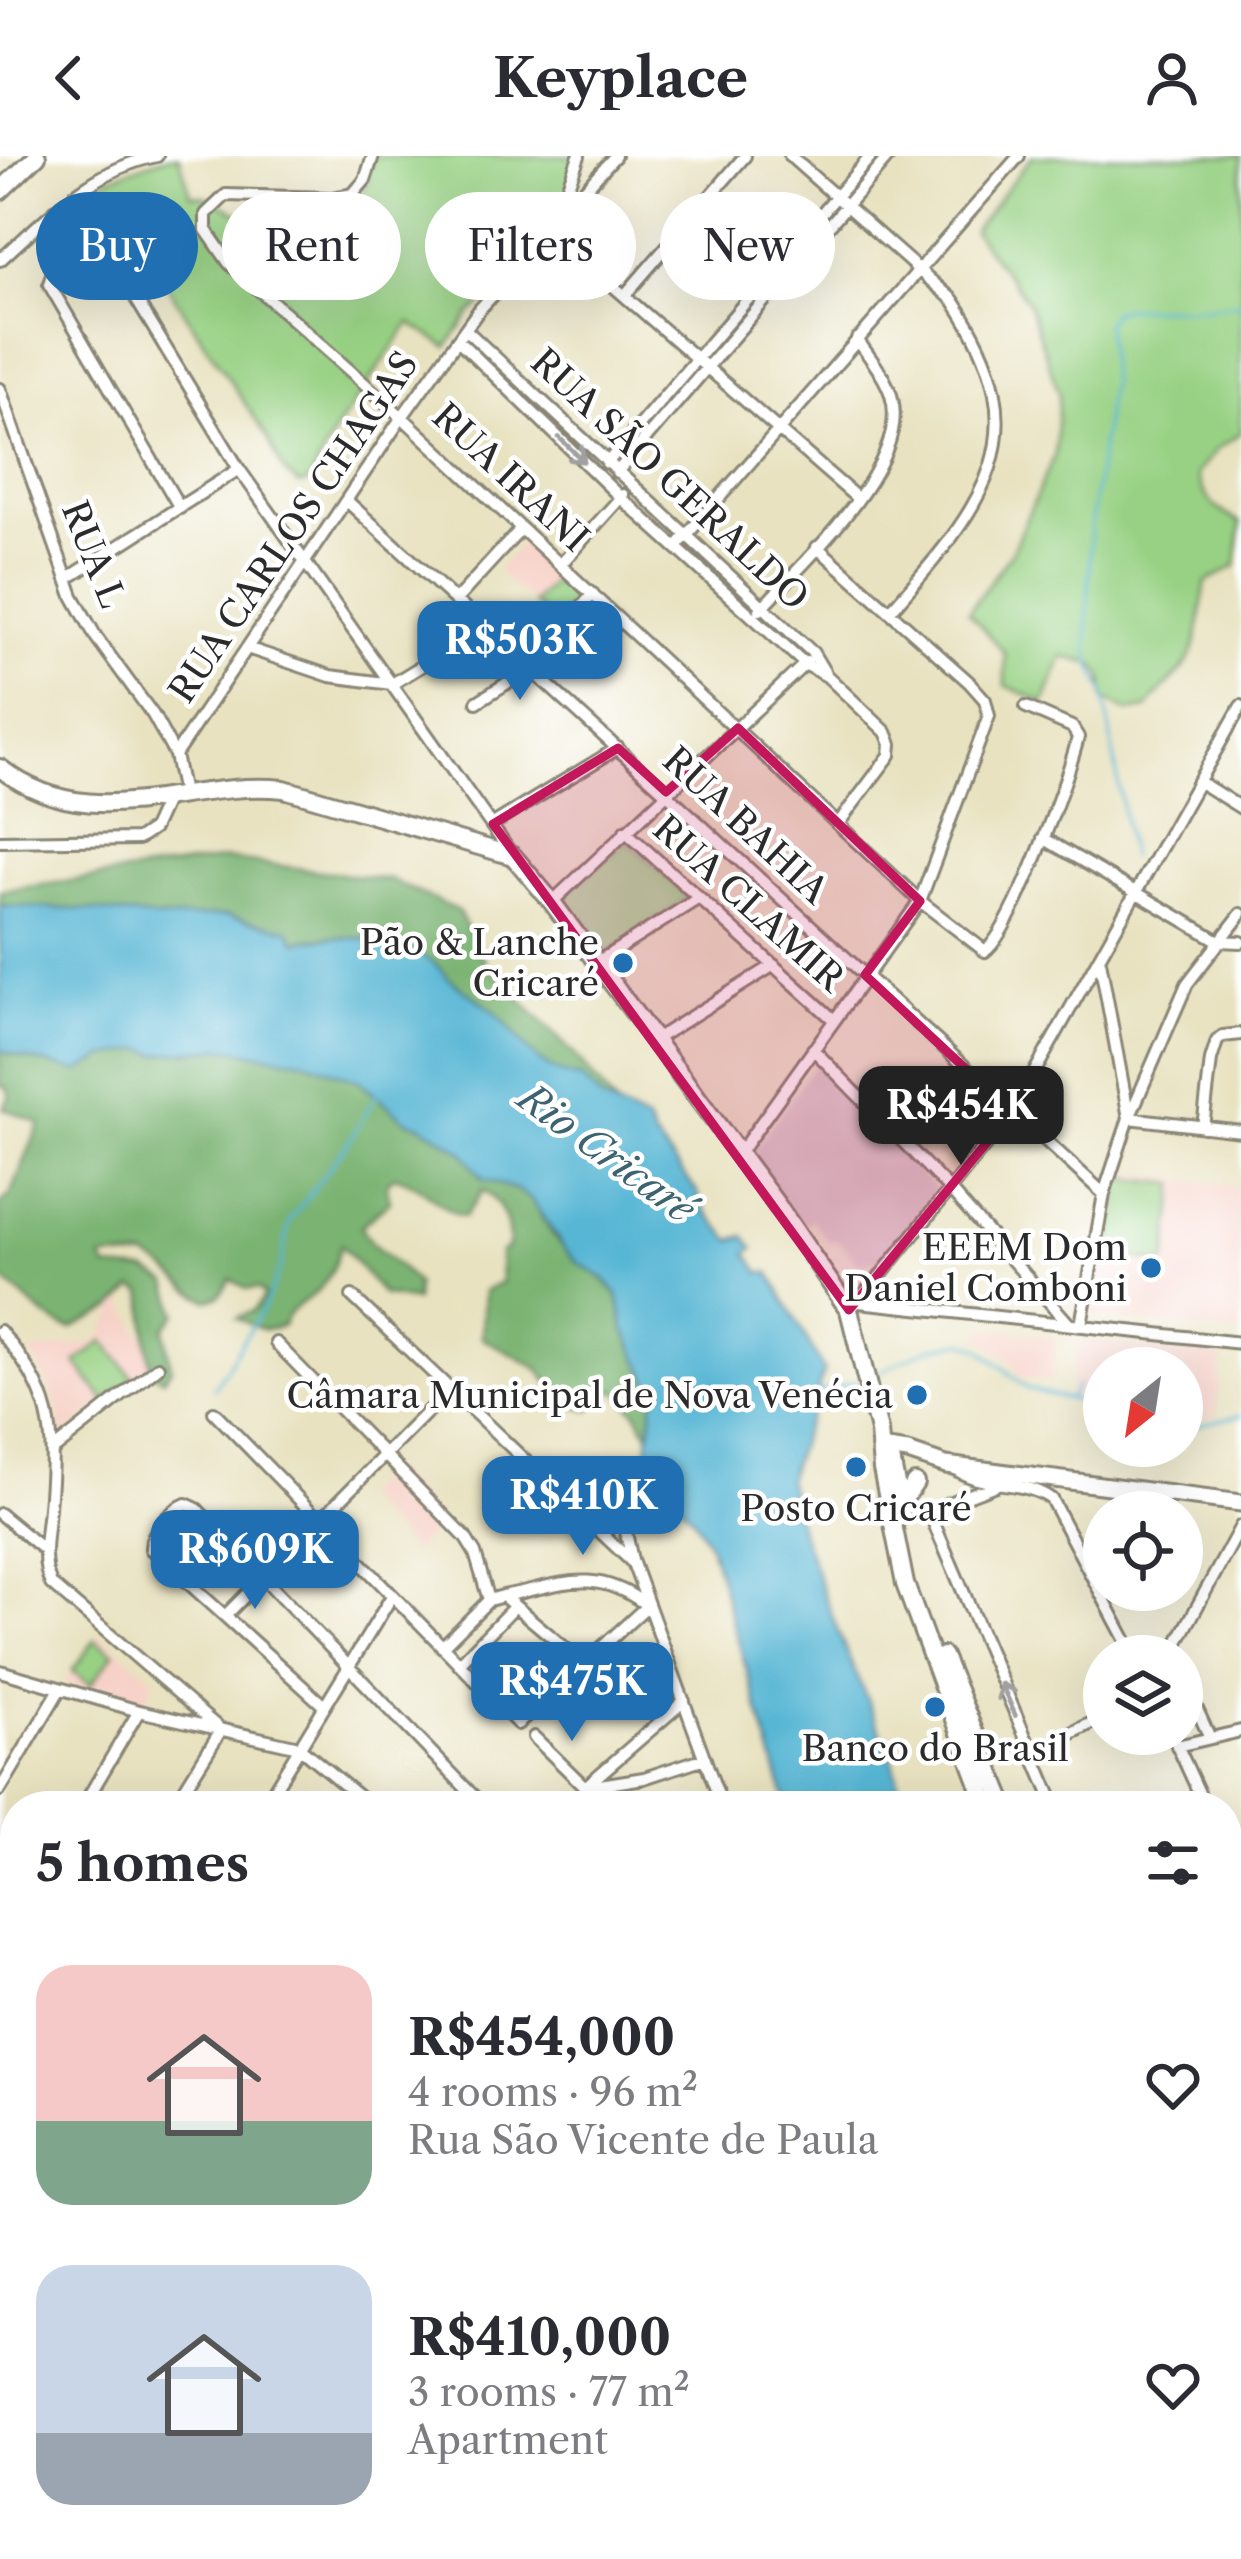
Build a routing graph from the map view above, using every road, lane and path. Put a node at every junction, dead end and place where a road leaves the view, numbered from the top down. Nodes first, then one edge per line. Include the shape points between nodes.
1 (37, 156) edge
2 (158, 156) edge
3 (373, 156) edge
4 (579, 156) edge
5 (615, 156) edge
6 (745, 156) edge
7 (790, 156) edge
8 (871, 156) edge
9 (889, 156) edge
10 (1019, 156) edge
11 (0, 191) edge
12 (566, 192) edge
13 (584, 192) edge
14 (830, 192) edge
15 (835, 196) joint
16 (845, 206) junction
17 (0, 260) edge
18 (921, 268) junction
19 (636, 282) edge
20 (492, 300) edge
21 (631, 300) edge
22 (752, 300) edge
23 (462, 335) junction
24 (857, 339) junction
25 (701, 363) junction
26 (0, 389) edge
27 (402, 417) junction
28 (779, 432) junction
29 (612, 468) junction
30 (239, 469) junction
31 (631, 486) junction
32 (620, 497) junction
33 (857, 498) junction
34 (347, 501) junction
35 (180, 508) junction
36 (520, 530) junction
37 (686, 536) junction
38 (676, 546) junction
39 (817, 547) junction
40 (307, 561) junction
41 (561, 564) junction
42 (67, 579) junction
43 (593, 594) junction
44 (455, 601) junction
45 (764, 606) junction
46 (890, 610) junction
47 (754, 617) junction
48 (485, 627) junction
49 (247, 648) junction
50 (809, 658) junction
51 (529, 666) junction
52 (392, 684) junction
53 (477, 702) dead end
54 (1241, 706) edge
55 (1026, 707) dead end
56 (739, 728) junction
57 (618, 748) junction
58 (175, 755) junction
59 (0, 768) edge
60 (1198, 781) junction
61 (666, 792) junction
62 (176, 795) junction
63 (1241, 808) edge
64 (493, 824) junction
65 (838, 824) junction
66 (625, 832) junction
67 (1042, 838) junction
68 (0, 841) edge
69 (513, 856) junction
70 (1136, 890) junction
71 (700, 898) junction
72 (920, 901) junction
73 (552, 902) junction
74 (1241, 914) edge
75 (1219, 941) junction
76 (1241, 942) edge
77 (1100, 961) junction
78 (596, 963) junction
79 (774, 965) junction
80 (865, 975) junction
81 (834, 1020) junction
82 (1241, 1034) edge
83 (654, 1040) junction
84 (813, 1048) junction
85 (1012, 1112) junction
86 (1129, 1118) junction
87 (1204, 1127) junction
88 (1241, 1131) edge
89 (737, 1155) junction
90 (950, 1190) junction
91 (1104, 1194) junction
92 (352, 1296) dead end
93 (854, 1306) junction
94 (1075, 1325) junction
95 (0, 1330) edge
96 (277, 1342) dead end
97 (1241, 1343) edge
98 (158, 1367) dead end
99 (450, 1389) junction
100 (214, 1412) dead end
101 (883, 1443) junction
102 (52, 1451) junction
103 (908, 1452) junction
104 (386, 1455) junction
105 (948, 1465) junction
106 (998, 1484) junction
107 (900, 1492) junction
108 (620, 1501) dead end
109 (1241, 1503) edge
110 (0, 1514) edge
111 (322, 1523) junction
112 (1241, 1526) edge
113 (44, 1550) junction
114 (633, 1563) junction
115 (266, 1580) junction
116 (392, 1596) junction
117 (503, 1596) junction
118 (489, 1600) junction
119 (515, 1606) junction
120 (647, 1606) junction
121 (225, 1616) junction
122 (1123, 1635) edge
123 (1181, 1635) edge
124 (442, 1647) junction
125 (349, 1663) junction
126 (459, 1664) junction
127 (584, 1664) junction
128 (0, 1671) edge
129 (60, 1689) junction
130 (684, 1701) junction
131 (324, 1706) junction
132 (139, 1711) junction
133 (1203, 1722) edge
134 (1083, 1728) edge
135 (221, 1730) junction
136 (1241, 1732) edge
137 (534, 1737) dead end
138 (1203, 1738) edge
139 (1210, 1738) junction
140 (299, 1747) junction
141 (1033, 1753) junction
142 (1181, 1755) edge
143 (705, 1758) junction
144 (615, 1761) junction
145 (623, 1781) junction
146 (585, 1787) junction
147 (0, 1790) edge
148 (92, 1791) edge
149 (183, 1791) edge
150 (273, 1791) edge
151 (351, 1791) edge
152 (469, 1791) edge
153 (717, 1791) edge
154 (981, 1791) edge
155 (999, 1791) edge
156 (1048, 1791) edge
157 (1198, 1791) edge

1 - 11 main road
2 - 17 street via 101,176
3 - 27 street, RUA IRANI via 353,194 226,196 211,206 206,230 217,249
4 - 12 street, RUA CARLOS CHAGAS
5 - 13 street
6 - 19 street
7 - 14 street
8 - 15 street
9 - 16 street
10 - 18 street
15 - 16 street
16 - 18 street
16 - 25 street
18 - 24 street
18 - 46 street via 953,300 978,345 996,437 990,474 970,514
20 - 23 street, RUA CARLOS CHAGAS
21 - 25 street
22 - 25 street
23 - 27 street, RUA CARLOS CHAGAS
23 - 29 street, RUA SÃO GERALDO
23 -> 32 street, RUA SÃO GERALDO
24 - 28 street
24 - 33 street via 892,398 894,429
25 - 28 street
25 - 29 street
26 - 42 street, RUA L
27 - 34 street, RUA CARLOS CHAGAS
27 - 36 street, RUA IRANI
28 - 33 street
28 - 37 street
29 - 31 street, RUA SÃO GERALDO
30 - 35 street
30 - 35 street via 110,256 85,244 55,268 50,284
30 - 40 street
31 - 32 street
31 - 37 street, RUA SÃO GERALDO
32 - 38 street, RUA SÃO GERALDO
32 - 41 street
33 - 39 street
34 - 40 street, RUA CARLOS CHAGAS
34 - 44 street, RUA BAHIA
35 - 42 street
36 - 41 street, RUA IRANI
36 - 44 street
37 - 38 street
37 - 45 street, RUA SÃO GERALDO
38 - 47 street, RUA SÃO GERALDO
39 - 45 street
39 - 46 street
40 - 49 street, RUA CARLOS CHAGAS
40 - 52 street
41 - 43 street, RUA IRANI
42 - 58 street, RUA L via 96,638
43 - 51 street
43 - 56 street, RUA IRANI
44 - 48 street, RUA BAHIA
45 - 47 street
45 - 50 street, RUA SÃO GERALDO
46 - 72 street via 969,682 989,716
47 - 50 street, RUA SÃO GERALDO
48 - 51 street, RUA BAHIA
48 - 52 street
49 - 52 street via 330,676
49 - 58 street, RUA CARLOS CHAGAS
50 - 56 street
50 - 65 street, RUA SÃO GERALDO via 891,744
51 - 53 street
51 - 57 street, RUA BAHIA
52 - 64 street
54 - 60 street
55 - 67 street via 1078,737
56 - 61 street
56 - 65 street, RUA IRANI
57 - 61 street, RUA BAHIA
57 - 64 street
58 - 62 street, RUA L
59 - 62 main road via 68,802
60 - 63 street
60 - 70 street
61 - 66 street
61 - 80 street, RUA BAHIA
62 - 68 street via 154,830 138,839
62 - 69 main road via 284,789
64 - 69 street
65 - 72 street, RUA IRANI
66 - 71 street, RUA CLAMIR
66 - 73 street
67 - 70 street
67 - 72 street, RUA IRANI via 986,951
69 - 73 main road
70 - 75 street
70 - 77 street
71 - 78 street
71 - 79 street, RUA CLAMIR
72 - 80 street
73 - 78 main road
74 - 75 street
75 - 76 street
75 - 86 street via 1179,1000
77 - 85 street
77 - 86 street
78 - 83 main road
79 - 81 street, RUA CLAMIR
79 - 83 street
80 - 81 street
80 - 85 street, RUA BAHIA
81 - 84 street
82 - 87 street via 1223,1036 1214,1047
83 - 89 main road
84 - 89 street
84 - 90 street
85 - 90 street
85 - 91 street, RUA BAHIA
86 - 87 street
86 - 91 street
87 - 88 street
89 - 93 main road
90 - 93 street
90 - 94 street
91 - 94 street
92 - 99 street
93 - 94 street
93 - 101 main road
94 - 97 street
95 - 102 street via 38,1383
96 - 104 street
98 - 102 street
99 - 104 street
99 - 114 street
100 - 111 street
101 - 103 main road
101 - 107 main road
102 - 113 street
103 - 105 main road
103 - 107 main road via 916,1466
104 - 111 street
104 - 118 street via 472,1546
105 - 106 street
105 - 107 main road
105 - 109 main road
106 - 122 street via 1051,1498
141 -> 106 street via 935,1526 945,1504
107 - 154 main road via 905,1584
107 - 155 main road via 915,1583
108 - 114 street
110 - 113 street
111 - 115 street
111 - 116 street
112 - 123 street
113 - 135 street via 56,1592
114 - 120 street
115 - 121 street
115 - 121 street via 197,1509 178,1507 154,1533 151,1549
115 - 125 street
116 - 124 street
116 - 125 street
117 - 118 street
117 - 119 street
117 - 120 street via 596,1581
118 - 124 street
119 - 126 street
119 - 127 street
120 - 127 street
120 - 130 street
121 - 131 street
124 - 126 street
125 - 131 street
125 - 152 street
126 - 127 street via 518,1724
128 - 129 street
129 - 132 street
129 - 147 street
130 - 143 street
130 - 144 street
131 - 140 street
132 - 135 street
132 - 148 street
133 - 139 street
134 - 141 street
135 - 140 street
135 - 149 street
136 - 139 street
137 - 146 street
138 - 139 street
140 - 150 street
140 - 151 street
141 - 156 street
142 - 157 street
143 - 145 street
143 - 153 street
144 - 145 street
144 - 146 street
145 - 146 street

